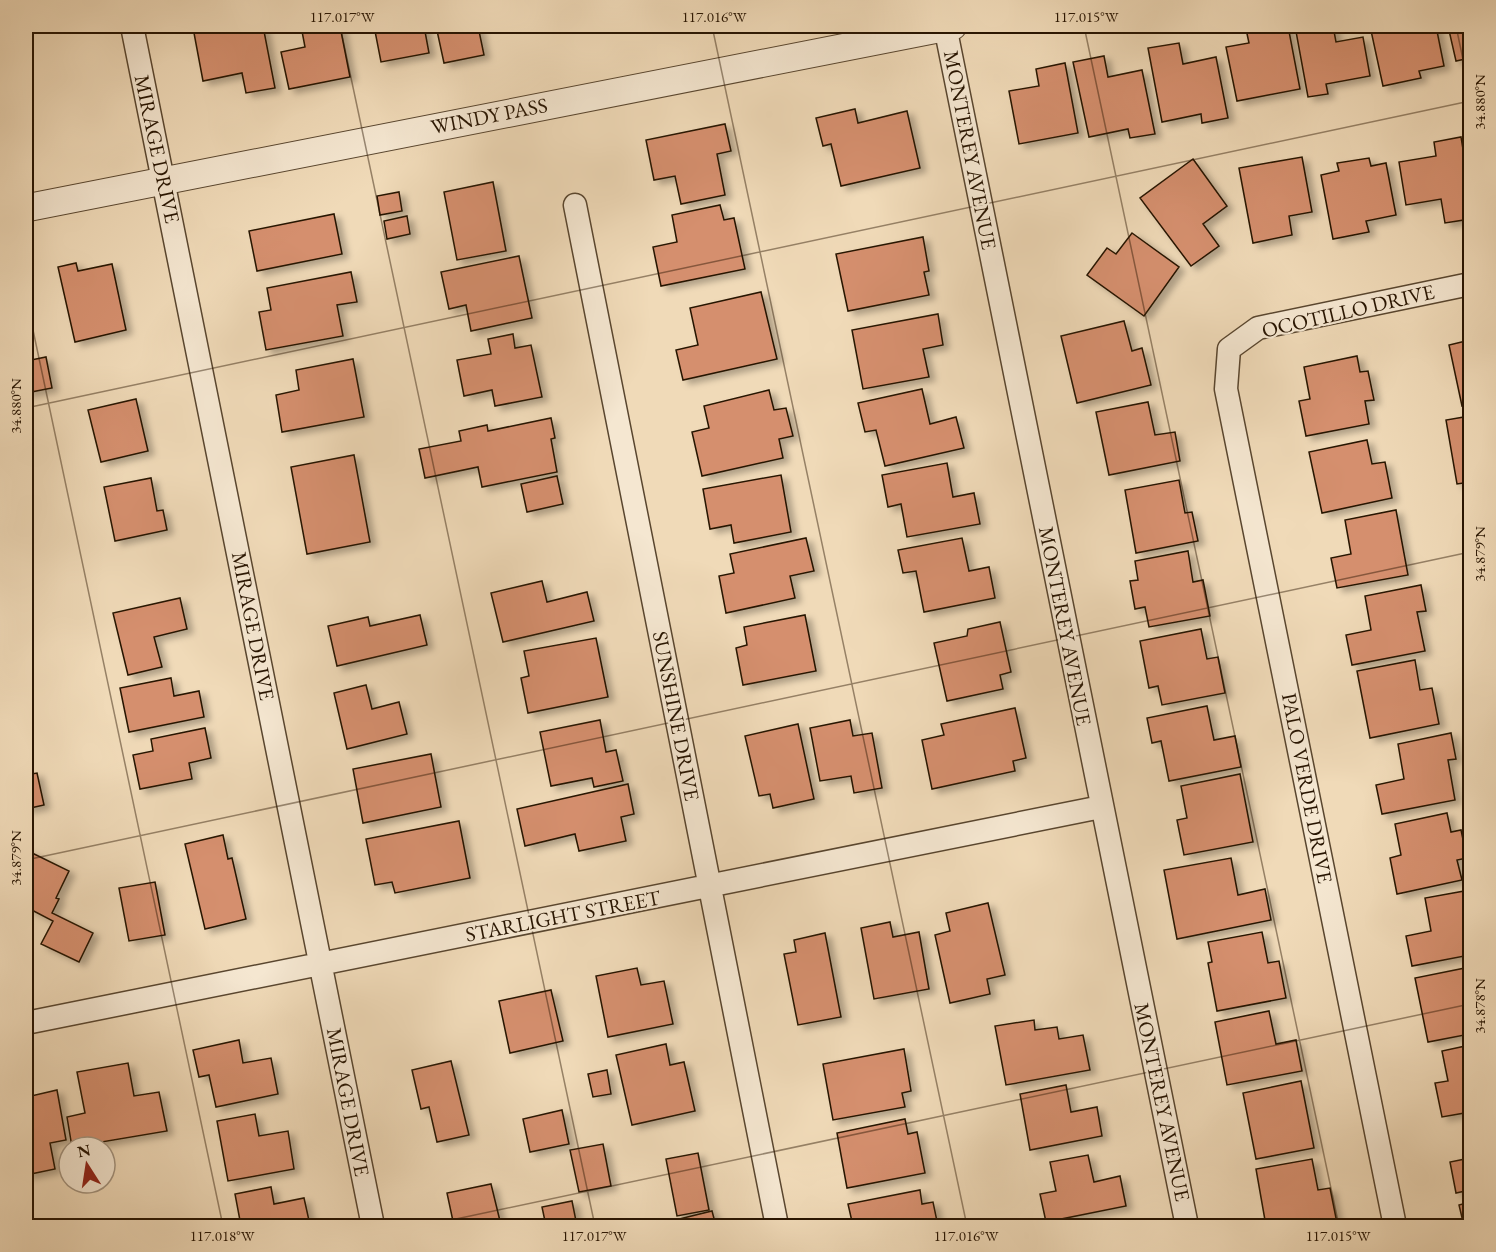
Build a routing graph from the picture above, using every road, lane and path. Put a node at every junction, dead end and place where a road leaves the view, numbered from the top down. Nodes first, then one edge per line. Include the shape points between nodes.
1 (132, 26) edge
2 (948, 26) edge
3 (163, 180) junction
4 (575, 205) dead end
5 (26, 208) edge
6 (1470, 284) edge
7 (1229, 349) joint
8 (1101, 807) junction
9 (710, 886) junction
10 (321, 964) junction
11 (26, 1023) edge
12 (373, 1227) edge
13 (777, 1227) edge
14 (1187, 1227) edge
15 (1395, 1227) edge

1 - 3 street, MIRAGE DRIVE
2 - 3 street, WINDY PASS
2 - 8 street, MONTEREY AVENUE
3 - 5 street, WINDY PASS
3 - 10 street, MIRAGE DRIVE
4 - 9 street, SUNSHINE DRIVE
6 - 7 street, OCOTILLO DRIVE via 1258,328
7 - 15 street, PALO VERDE DRIVE via 1226,390
8 - 9 street, STARLIGHT STREET
8 - 14 street, MONTEREY AVENUE
9 - 10 street, STARLIGHT STREET
9 - 13 street, SUNSHINE DRIVE
10 - 11 street, STARLIGHT STREET
10 - 12 street, MIRAGE DRIVE

